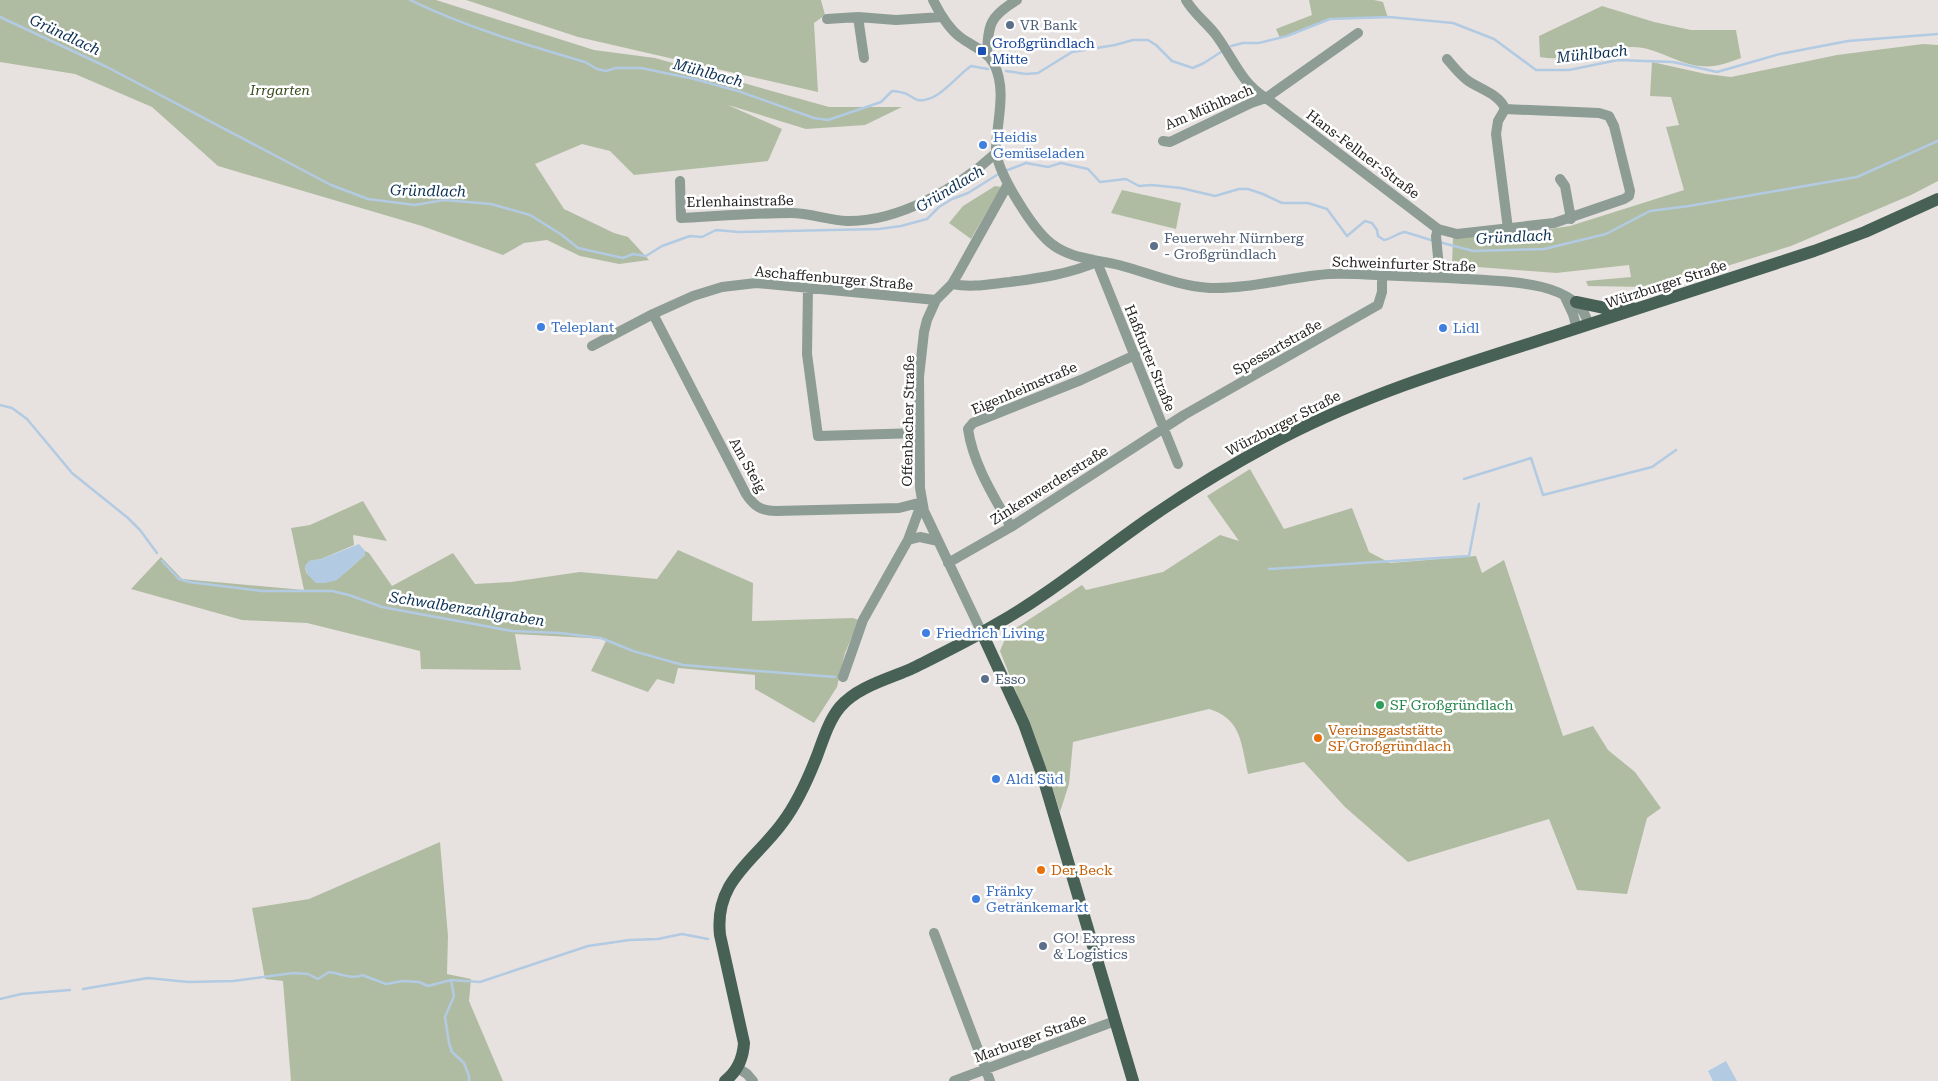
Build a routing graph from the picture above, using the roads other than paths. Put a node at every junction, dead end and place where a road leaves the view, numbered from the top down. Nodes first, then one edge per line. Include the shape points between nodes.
1 (933, 0) edge
2 (1017, 0) edge
3 (1186, 0) edge
4 (858, 17) junction
5 (942, 17) junction
6 (827, 19) dead end
7 (1358, 34) dead end
8 (987, 55) junction
9 (864, 58) dead end
10 (1447, 59) dead end
11 (1266, 98) junction
12 (1506, 109) junction
13 (1163, 141) dead end
14 (997, 157) junction
15 (1560, 179) dead end
16 (680, 181) dead end
17 (1007, 182) junction
18 (1938, 199) edge
19 (1571, 219) junction
20 (1508, 229) junction
21 (1437, 232) junction
22 (1097, 262) junction
23 (1081, 263) junction
24 (1382, 275) junction
25 (1440, 278) junction
26 (952, 284) junction
27 (808, 287) junction
28 (936, 300) junction
29 (1571, 300) junction
30 (1666, 300) junction
31 (653, 314) junction
32 (1583, 327) junction
33 (592, 346) dead end
34 (1135, 355) junction
35 (1164, 429) junction
36 (919, 433) junction
37 (1178, 464) dead end
38 (923, 506) junction
39 (1010, 528) junction
40 (908, 540) junction
41 (938, 541) junction
42 (948, 563) junction
43 (982, 633) junction
44 (843, 677) dead end
45 (934, 933) dead end
46 (1115, 1021) junction
47 (738, 1068) junction
48 (985, 1070) junction
49 (725, 1081) edge
50 (752, 1081) edge
51 (954, 1081) edge
52 (990, 1081) edge
53 (1134, 1081) edge

1 - 5 street
2 - 8 street via 992,19
3 - 11 street, Hans-Fellner-Straße via 1216,35 1241,76 1254,91
4 - 5 street via 896,20
4 - 6 street
4 - 9 street
5 - 8 street via 959,36
7 - 11 street, Am Mühlbach
8 - 14 street via 995,67 1000,92
10 - 12 street via 1459,73 1497,98
11 - 13 street, Am Mühlbach via 1170,142
11 - 21 street, Hans-Fellner-Straße
12 - 19 street, Hans-Fellner-Straße via 1609,116 1630,190 1628,196
12 - 20 street via 1498,121 1496,134
14 - 16 street, Erlenhainstraße via 944,192 904,210 848,221 793,213 681,218
14 - 17 street, Schweinfurter Straße
15 - 19 street via 1565,186
17 - 23 street, Schweinfurter Straße via 1021,207 1048,240
17 - 26 street, Offenbacher Straße
18 - 30 main road, Würzburger Straße via 1832,245
19 - 20 street, Hans-Fellner-Straße
20 - 21 street, Hans-Fellner-Straße via 1457,234
21 - 25 street
22 - 23 street, Schweinfurter Straße
22 - 24 street, Schweinfurter Straße via 1181,284 1211,288 1327,274
22 - 34 street, Haßfurter Straße
23 - 26 street via 1046,277 970,287
24 - 25 street, Schweinfurter Straße
24 - 35 street, Spessartstraße via 1378,305
25 - 29 street, Schweinfurter Straße via 1542,287
26 - 28 street, Offenbacher Straße
27 - 28 street, Aschaffenburger Straße
27 - 31 street, Aschaffenburger Straße via 756,282 722,287
27 - 36 street via 806,354 818,436
28 - 36 street, Offenbacher Straße via 927,320 921,355
29 - 30 main road via 1605,308
29 - 32 street via 1585,313
30 - 32 main road, Würzburger Straße
31 - 33 street, Aschaffenburger Straße
31 - 38 street, Am Steig via 746,494 756,506 768,511
32 - 43 main road, Würzburger Straße via 1398,386 1281,438 1152,516 1035,600
34 - 35 street, Haßfurter Straße
34 - 39 street, Eigenheimstraße via 973,423 968,429 983,476
35 - 37 street, Haßfurter Straße
35 - 39 street, Zinkenwerderstraße
36 - 38 street, Offenbacher Straße
38 - 40 street, Offenbacher Straße
38 - 41 street
39 - 42 street, Zinkenwerderstraße
40 - 41 street via 920,537
40 - 44 street, Offenbacher Straße via 862,620
41 - 42 street
42 - 43 street
43 - 46 main road via 1024,724 1042,774
43 - 47 main road, Würzburger Straße via 861,691 845,702 832,719 805,783 783,823 734,877 720,910 719,922 744,1043
45 - 48 street
46 - 48 street, Marburger Straße
46 - 53 main road
47 - 49 main road
47 - 50 street
48 - 51 street, Marburger Straße
48 - 52 street

